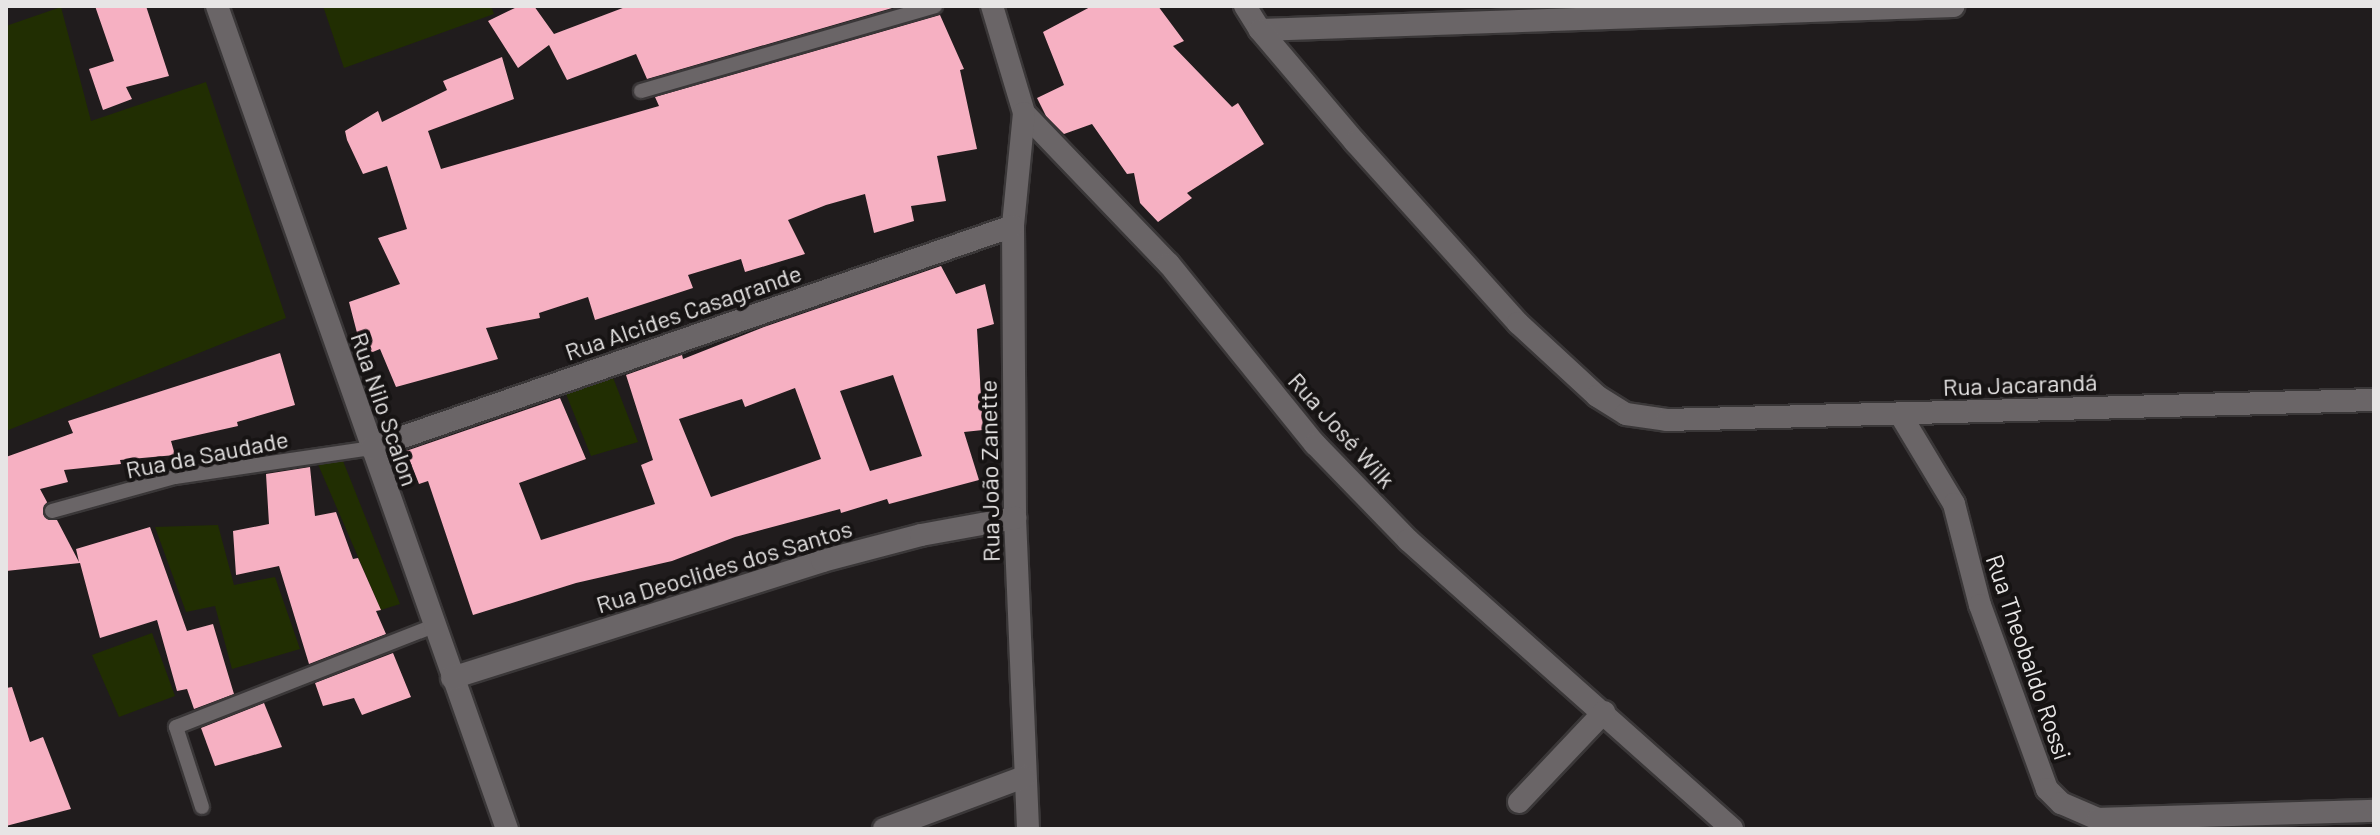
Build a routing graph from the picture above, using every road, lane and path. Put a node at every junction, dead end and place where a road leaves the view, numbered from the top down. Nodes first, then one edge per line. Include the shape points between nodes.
1 (217, 6) edge
2 (935, 6) edge
3 (992, 6) edge
4 (1245, 6) edge
5 (1954, 6) edge
6 (1687, 10) edge
7 (1260, 30) junction
8 (641, 91) dead end
9 (1024, 113) junction
10 (1013, 226) junction
11 (2374, 400) edge
12 (1900, 414) junction
13 (371, 448) junction
14 (52, 511) dead end
15 (1015, 518) junction
16 (434, 626) junction
17 (452, 678) junction
18 (1604, 712) junction
19 (1024, 777) junction
20 (1519, 802) dead end
21 (202, 807) dead end
22 (2374, 811) edge
23 (507, 829) edge
24 (884, 829) edge
25 (1028, 829) edge
26 (1732, 829) edge

1 - 13 street, Rua Nilo Scalon
2 - 8 lane
3 - 9 street, Rua José Wilk
4 - 7 street, Rua Jacarandá
5 - 6 street
6 - 7 street
7 - 12 street, Rua Jacarandá via 1518,323 1597,396 1626,414 1667,420
9 - 10 street, Rua João Zanette
9 - 18 street, Rua José Wilk via 1169,264 1315,444 1408,540
10 - 13 street, Rua Alcides Casagrande
10 - 15 street, Rua João Zanette
11 - 12 street, Rua Jacarandá
12 - 22 street, Rua Theobaldo Rossi via 1954,504 1985,619 2047,789 2061,803 2098,819
13 - 14 lane, Rua da Saudade via 175,477
13 - 16 street, Rua Nilo Scalon
15 - 17 street, Rua Deoclides dos Santos via 822,561
15 - 19 street, Rua João Zanette
16 - 17 street, Rua Nilo Scalon
16 - 21 lane via 176,727
17 - 23 street, Rua Nilo Scalon
18 - 20 street
18 - 26 street, Rua José Wilk
19 - 24 street
19 - 25 street, Rua João Zanette

